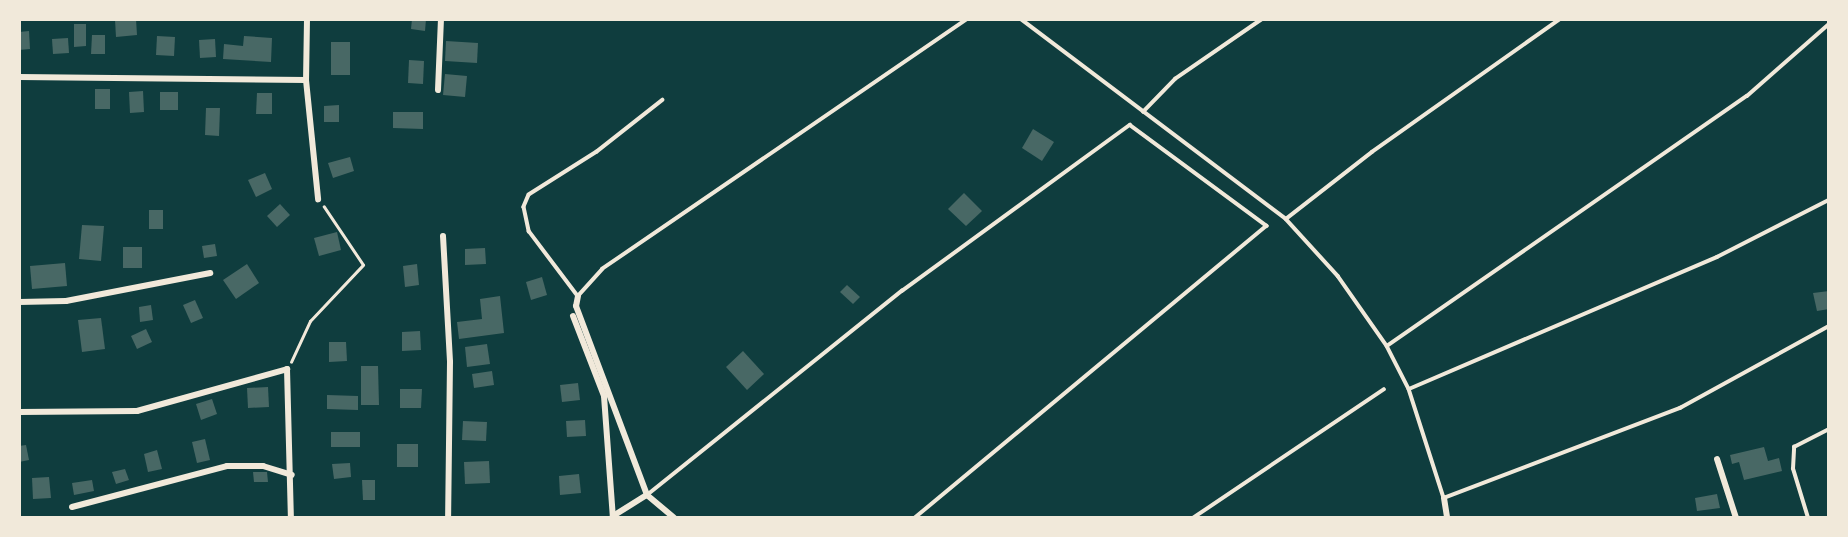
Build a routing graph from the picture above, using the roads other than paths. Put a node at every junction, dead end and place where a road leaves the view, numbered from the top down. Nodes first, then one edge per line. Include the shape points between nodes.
1 (307, 19) edge
2 (441, 19) edge
3 (967, 19) edge
4 (1021, 19) edge
5 (1262, 19) edge
6 (1560, 19) edge
7 (1829, 24) edge
8 (19, 77) edge
9 (306, 80) junction
10 (438, 90) dead end
11 (663, 100) dead end
12 (1143, 112) junction
13 (318, 198) road end
14 (1829, 200) edge
15 (1286, 219) junction
16 (443, 236) dead end
17 (210, 273) dead end
18 (578, 296) junction
19 (19, 302) edge
20 (573, 316) dead end
21 (1829, 326) edge
22 (1387, 346) junction
23 (1409, 389) junction
24 (1384, 390) dead end
25 (19, 412) edge
26 (1829, 429) edge
27 (1717, 459) dead end
28 (292, 474) junction
29 (648, 495) junction
30 (1444, 498) junction
31 (72, 507) dead end
32 (613, 517) edge
33 (292, 518) edge
34 (448, 518) edge
35 (674, 518) edge
36 (915, 518) edge
37 (1193, 518) edge
38 (1447, 518) edge
39 (1736, 518) edge
40 (1808, 518) edge

1 - 9 street
2 - 10 street
3 - 18 lane via 602,269
4 - 12 lane
5 - 12 lane via 1175,79
6 - 15 lane
7 - 22 lane via 1747,96
8 - 9 street
9 - 13 street
11 - 18 lane via 597,152 529,195 524,207 529,231
12 - 15 lane
14 - 23 lane via 1717,257
15 - 22 lane via 1338,276
16 - 34 street via 450,362
17 - 19 street via 66,301
18 - 29 street via 576,306
20 - 32 street via 604,396
21 - 30 lane via 1680,408
22 - 23 lane
23 - 30 lane
24 - 37 lane
25 - 28 street via 137,411 287,369
26 - 40 lane via 1794,447 1793,469
27 - 39 street
28 - 31 street via 263,466 227,466
28 - 33 street
29 - 32 street
29 - 35 street
29 - 36 lane via 902,291 1130,125 1267,226
30 - 38 street

